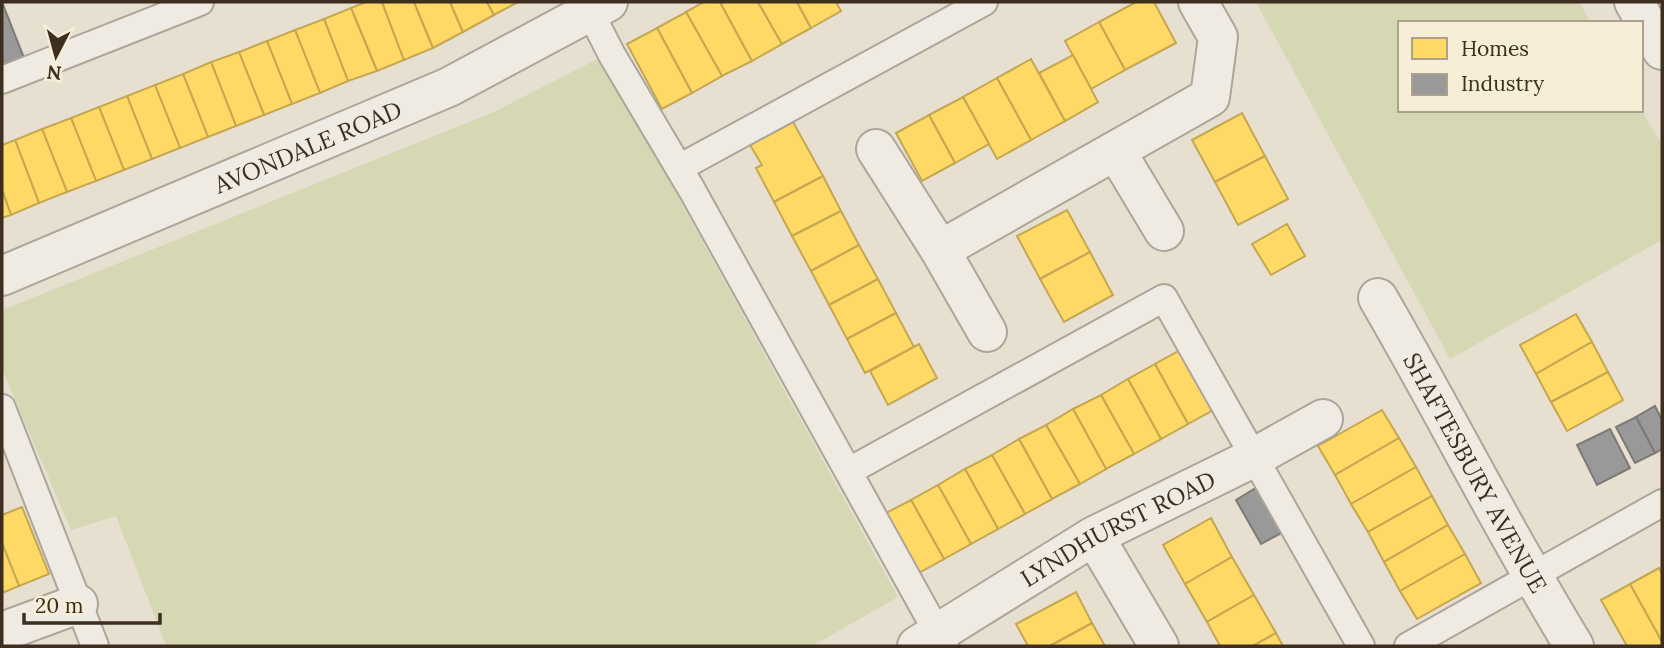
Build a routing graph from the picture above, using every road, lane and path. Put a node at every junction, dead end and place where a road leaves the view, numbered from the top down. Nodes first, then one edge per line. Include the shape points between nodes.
1 (200, 2) edge
2 (984, 2) edge
3 (1198, 2) edge
4 (1634, 2) edge
5 (594, 5) edge
6 (1662, 50) edge
7 (2, 80) edge
8 (876, 149) dead end
9 (1116, 151) junction
10 (679, 168) junction
11 (1164, 231) dead end
12 (940, 250) junction
13 (2, 276) edge
14 (1378, 298) dead end
15 (987, 332) dead end
16 (2, 408) edge
17 (1324, 419) dead end
18 (10, 455) edge
19 (1253, 458) junction
20 (849, 471) junction
21 (1662, 503) edge
22 (1094, 536) junction
23 (1532, 577) junction
24 (78, 604) junction
25 (2, 632) edge
26 (933, 642) edge
27 (95, 646) edge
28 (1159, 646) edge
29 (1361, 646) edge
30 (1408, 646) edge
31 (1574, 646) edge

1 - 7 lane
2 - 10 lane
3 - 9 street via 1218,37 1210,97
4 - 6 street
5 - 10 lane
5 - 13 street, AVONDALE ROAD via 449,88
8 - 12 street
9 - 11 street
9 - 12 street
10 - 20 lane
12 - 15 street
14 - 23 street, SHAFTESBURY AVENUE
16 - 18 lane
17 - 19 street, LYNDHURST ROAD
18 - 24 lane
19 - 20 lane via 1164,298
19 - 22 street, LYNDHURST ROAD
19 - 29 lane
20 - 26 lane
21 - 23 lane
22 - 26 street, LYNDHURST ROAD
22 - 28 street
23 - 30 lane
23 - 31 street, SHAFTESBURY AVENUE
24 - 25 street
24 - 27 lane

